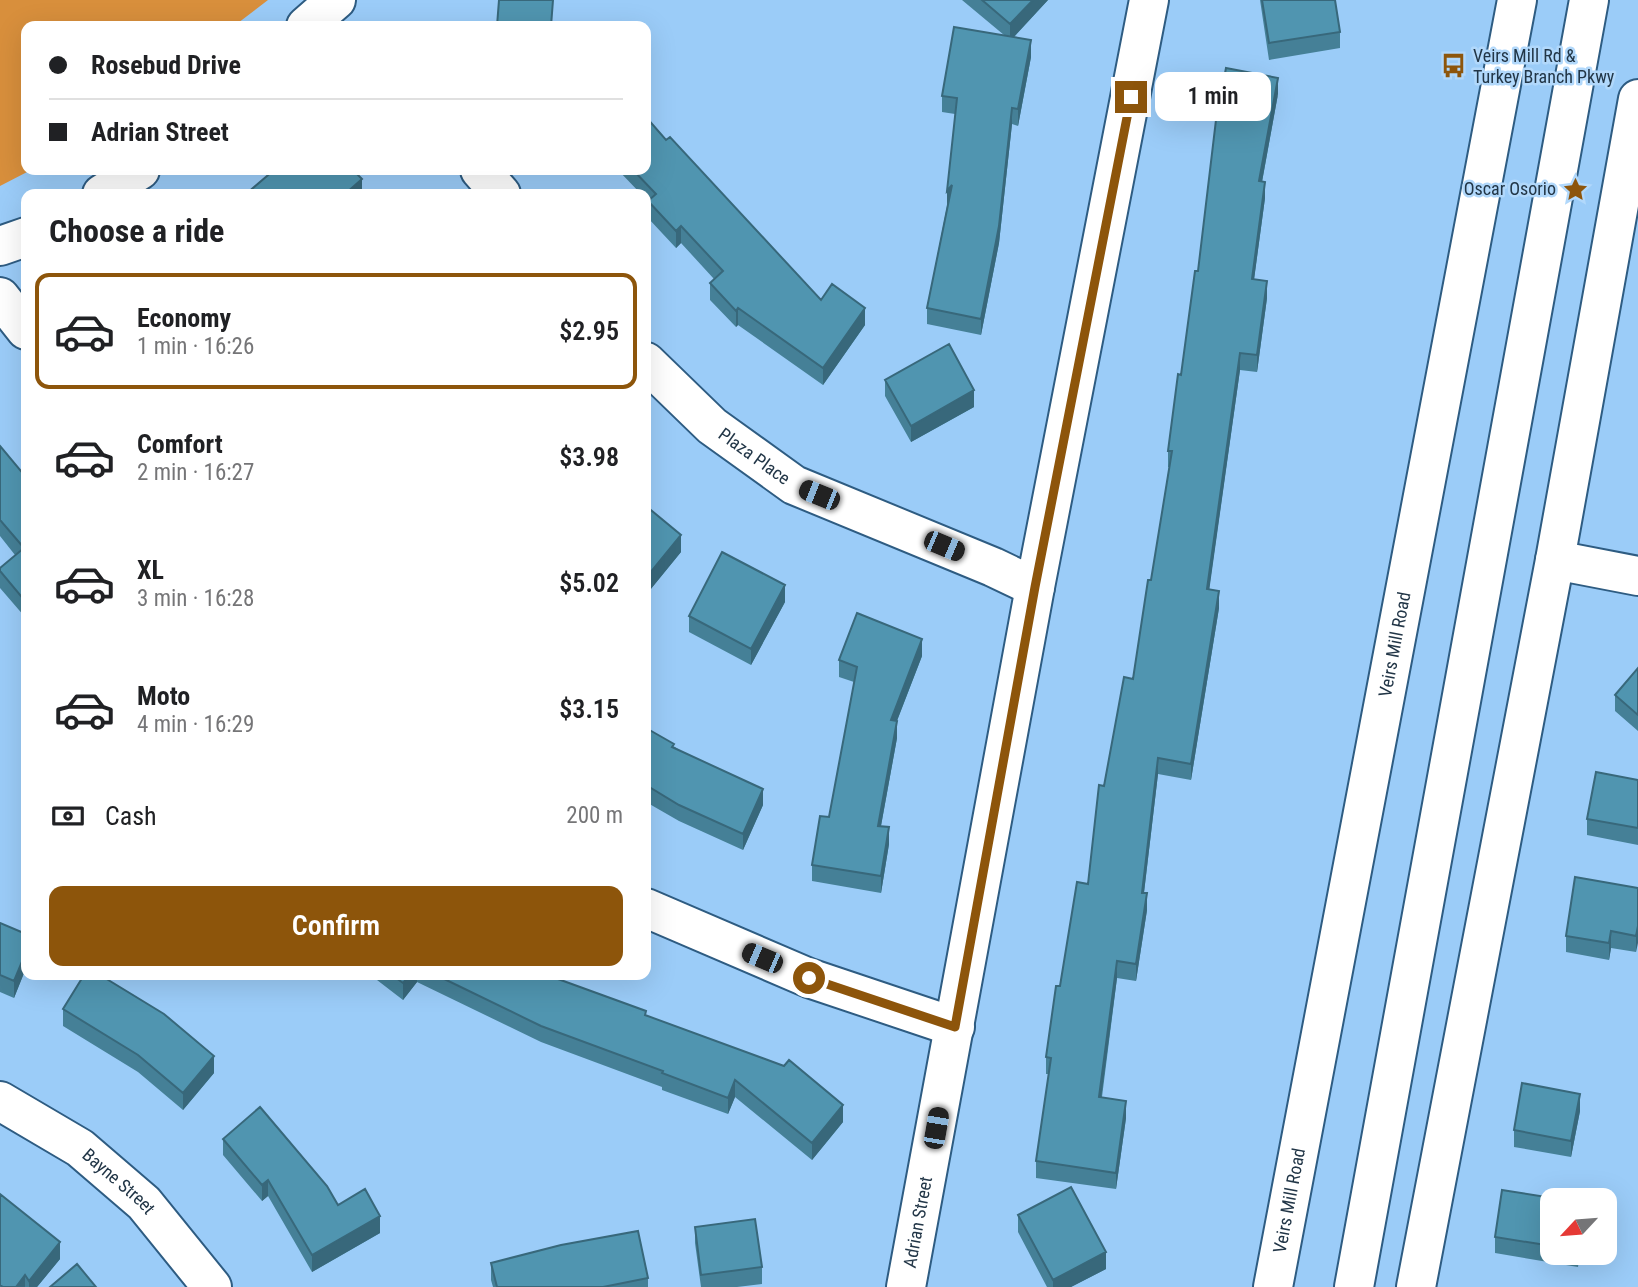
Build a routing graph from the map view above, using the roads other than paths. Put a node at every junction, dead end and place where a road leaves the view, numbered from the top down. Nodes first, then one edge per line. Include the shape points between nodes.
1 (1149, 0) edge
2 (1517, 0) edge
3 (1589, 0) edge
4 (343, 9) edge
5 (317, 21) edge
6 (1638, 99) edge
7 (132, 175) edge
8 (484, 175) edge
9 (110, 189) edge
10 (497, 189) edge
11 (21, 239) edge
12 (0, 246) edge
13 (0, 298) edge
14 (21, 324) edge
15 (651, 367) edge
16 (1555, 561) junction
17 (1638, 576) edge
18 (1035, 587) junction
19 (651, 910) edge
20 (955, 1027) junction
21 (0, 1101) edge
22 (212, 1287) edge
23 (906, 1287) edge
24 (1273, 1287) edge
25 (1354, 1287) edge
26 (1416, 1287) edge

1 - 18 street, Adrian Street
2 - 24 street, Veirs Mill Road
3 - 25 street
4 - 5 street
6 - 16 street
7 - 9 street
8 - 10 street
11 - 12 street
13 - 14 street
15 - 18 street, Plaza Place via 712,426 794,485
16 - 17 street
16 - 26 street
18 - 20 street, Adrian Street
19 - 20 street via 809,978
20 - 23 street, Adrian Street
21 - 22 street, Bayne Street via 80,1148 135,1195

